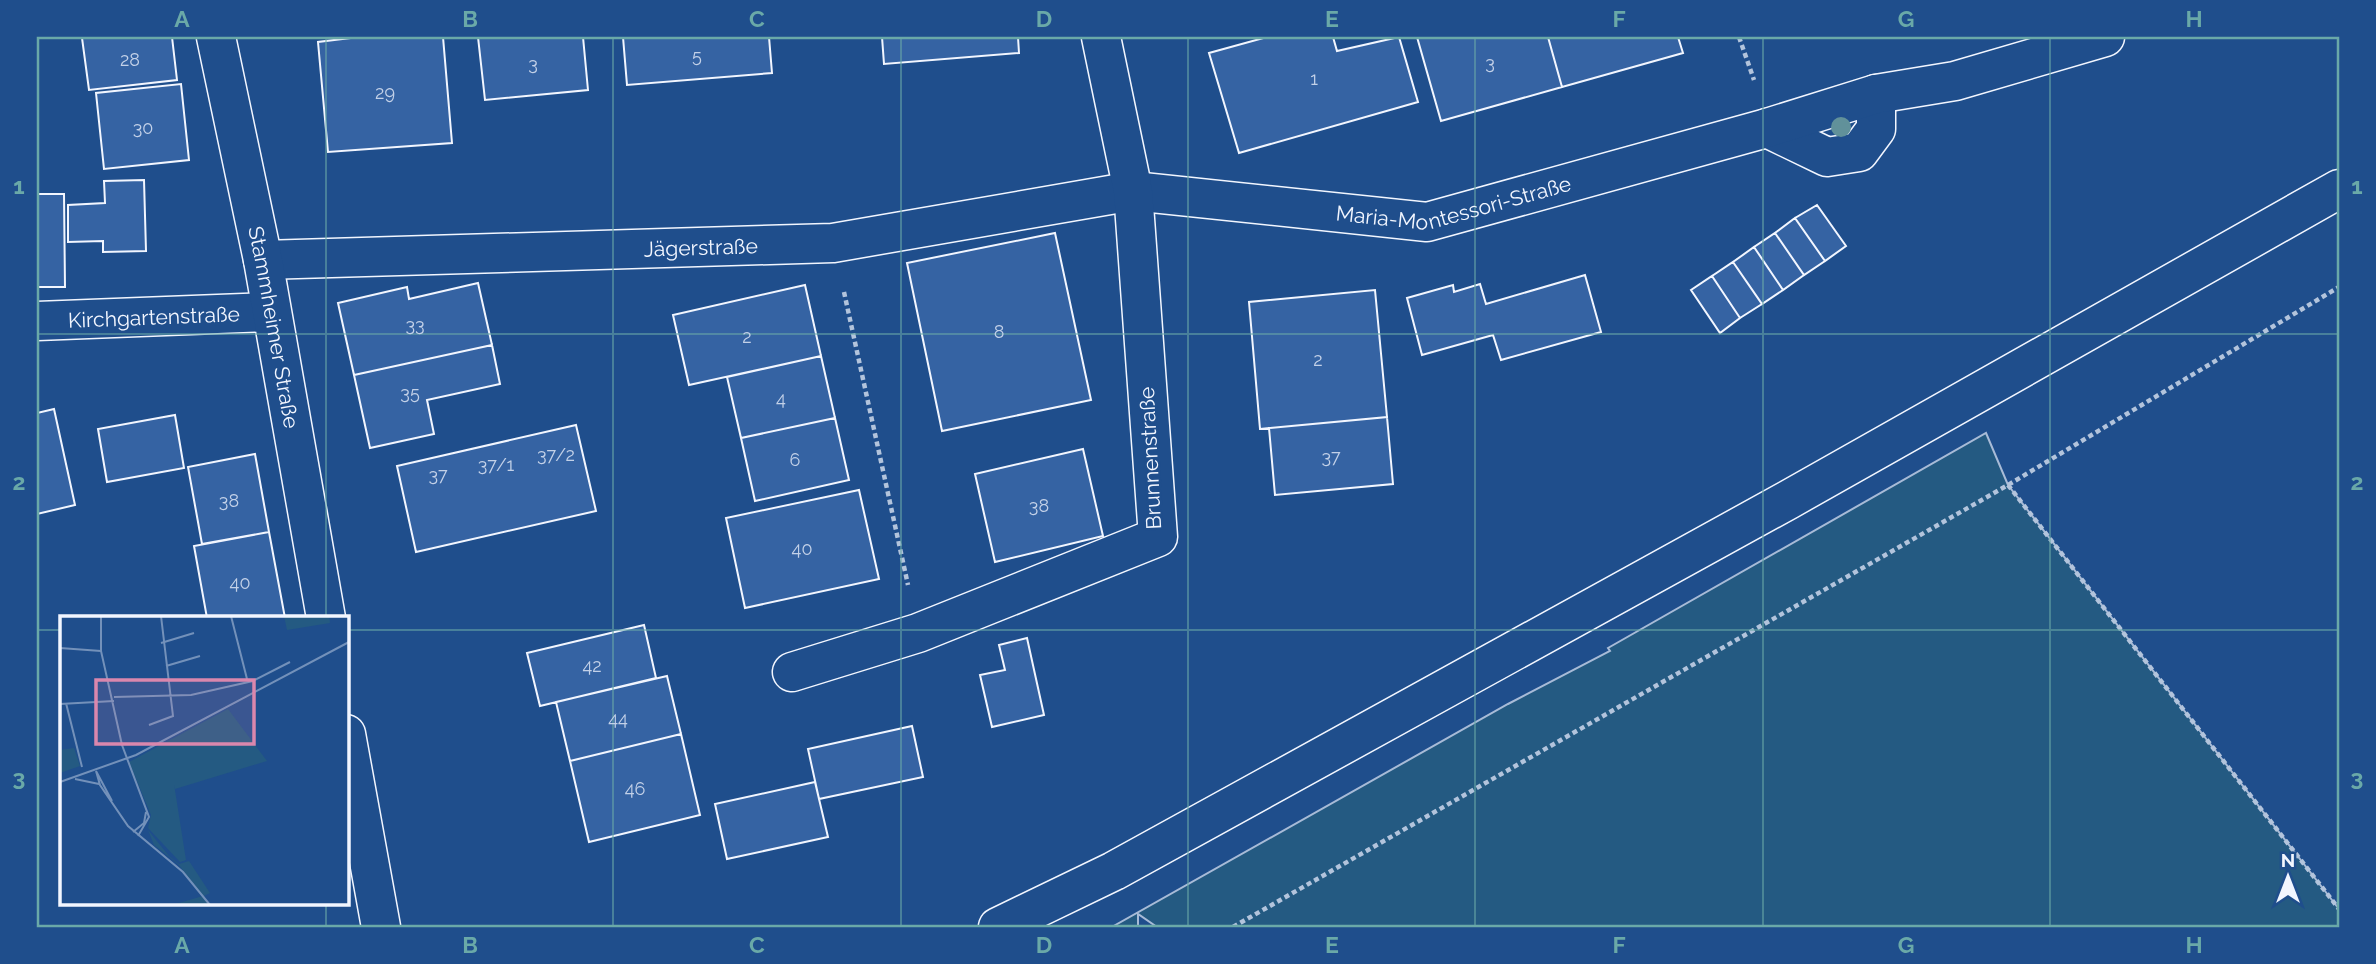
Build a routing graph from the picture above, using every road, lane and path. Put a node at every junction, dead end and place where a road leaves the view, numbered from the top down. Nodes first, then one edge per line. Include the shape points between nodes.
1 (216, 37) edge
2 (1101, 37) edge
3 (2105, 37) edge
4 (1876, 94) junction
5 (1767, 128) junction
6 (2339, 189) edge
7 (1133, 191) junction
8 (833, 243) junction
9 (263, 260) junction
10 (2339, 287) edge
11 (271, 312) junction
12 (37, 321) edge
13 (2008, 485) junction
14 (326, 616) edge
15 (918, 633) junction
16 (792, 672) dead end
17 (348, 745) edge
18 (2339, 909) edge
19 (381, 927) edge
20 (998, 927) edge
21 (1233, 927) edge

1 - 9 street, Stammheimer Straße
2 - 7 street, Brunnenstraße
3 - 4 street, Maria-Montessori-Straße via 1955,80
4 - 5 street, Maria-Montessori-Straße
4 - 5 street via 1876,129 1859,152 1827,157
5 - 7 street, Maria-Montessori-Straße via 1427,222
6 - 20 street via 1788,500 1114,871
7 - 8 street, Jägerstraße
7 - 15 street, Brunnenstraße via 1158,537
8 - 9 street, Jägerstraße
8 - 15 path
9 - 11 street, Stammheimer Straße
10 - 13 path
11 - 12 street, Kirchgartenstraße
11 - 14 street, Stammheimer Straße
13 - 18 path
13 - 21 path
15 - 16 street, Brunnenstraße
17 - 19 street

